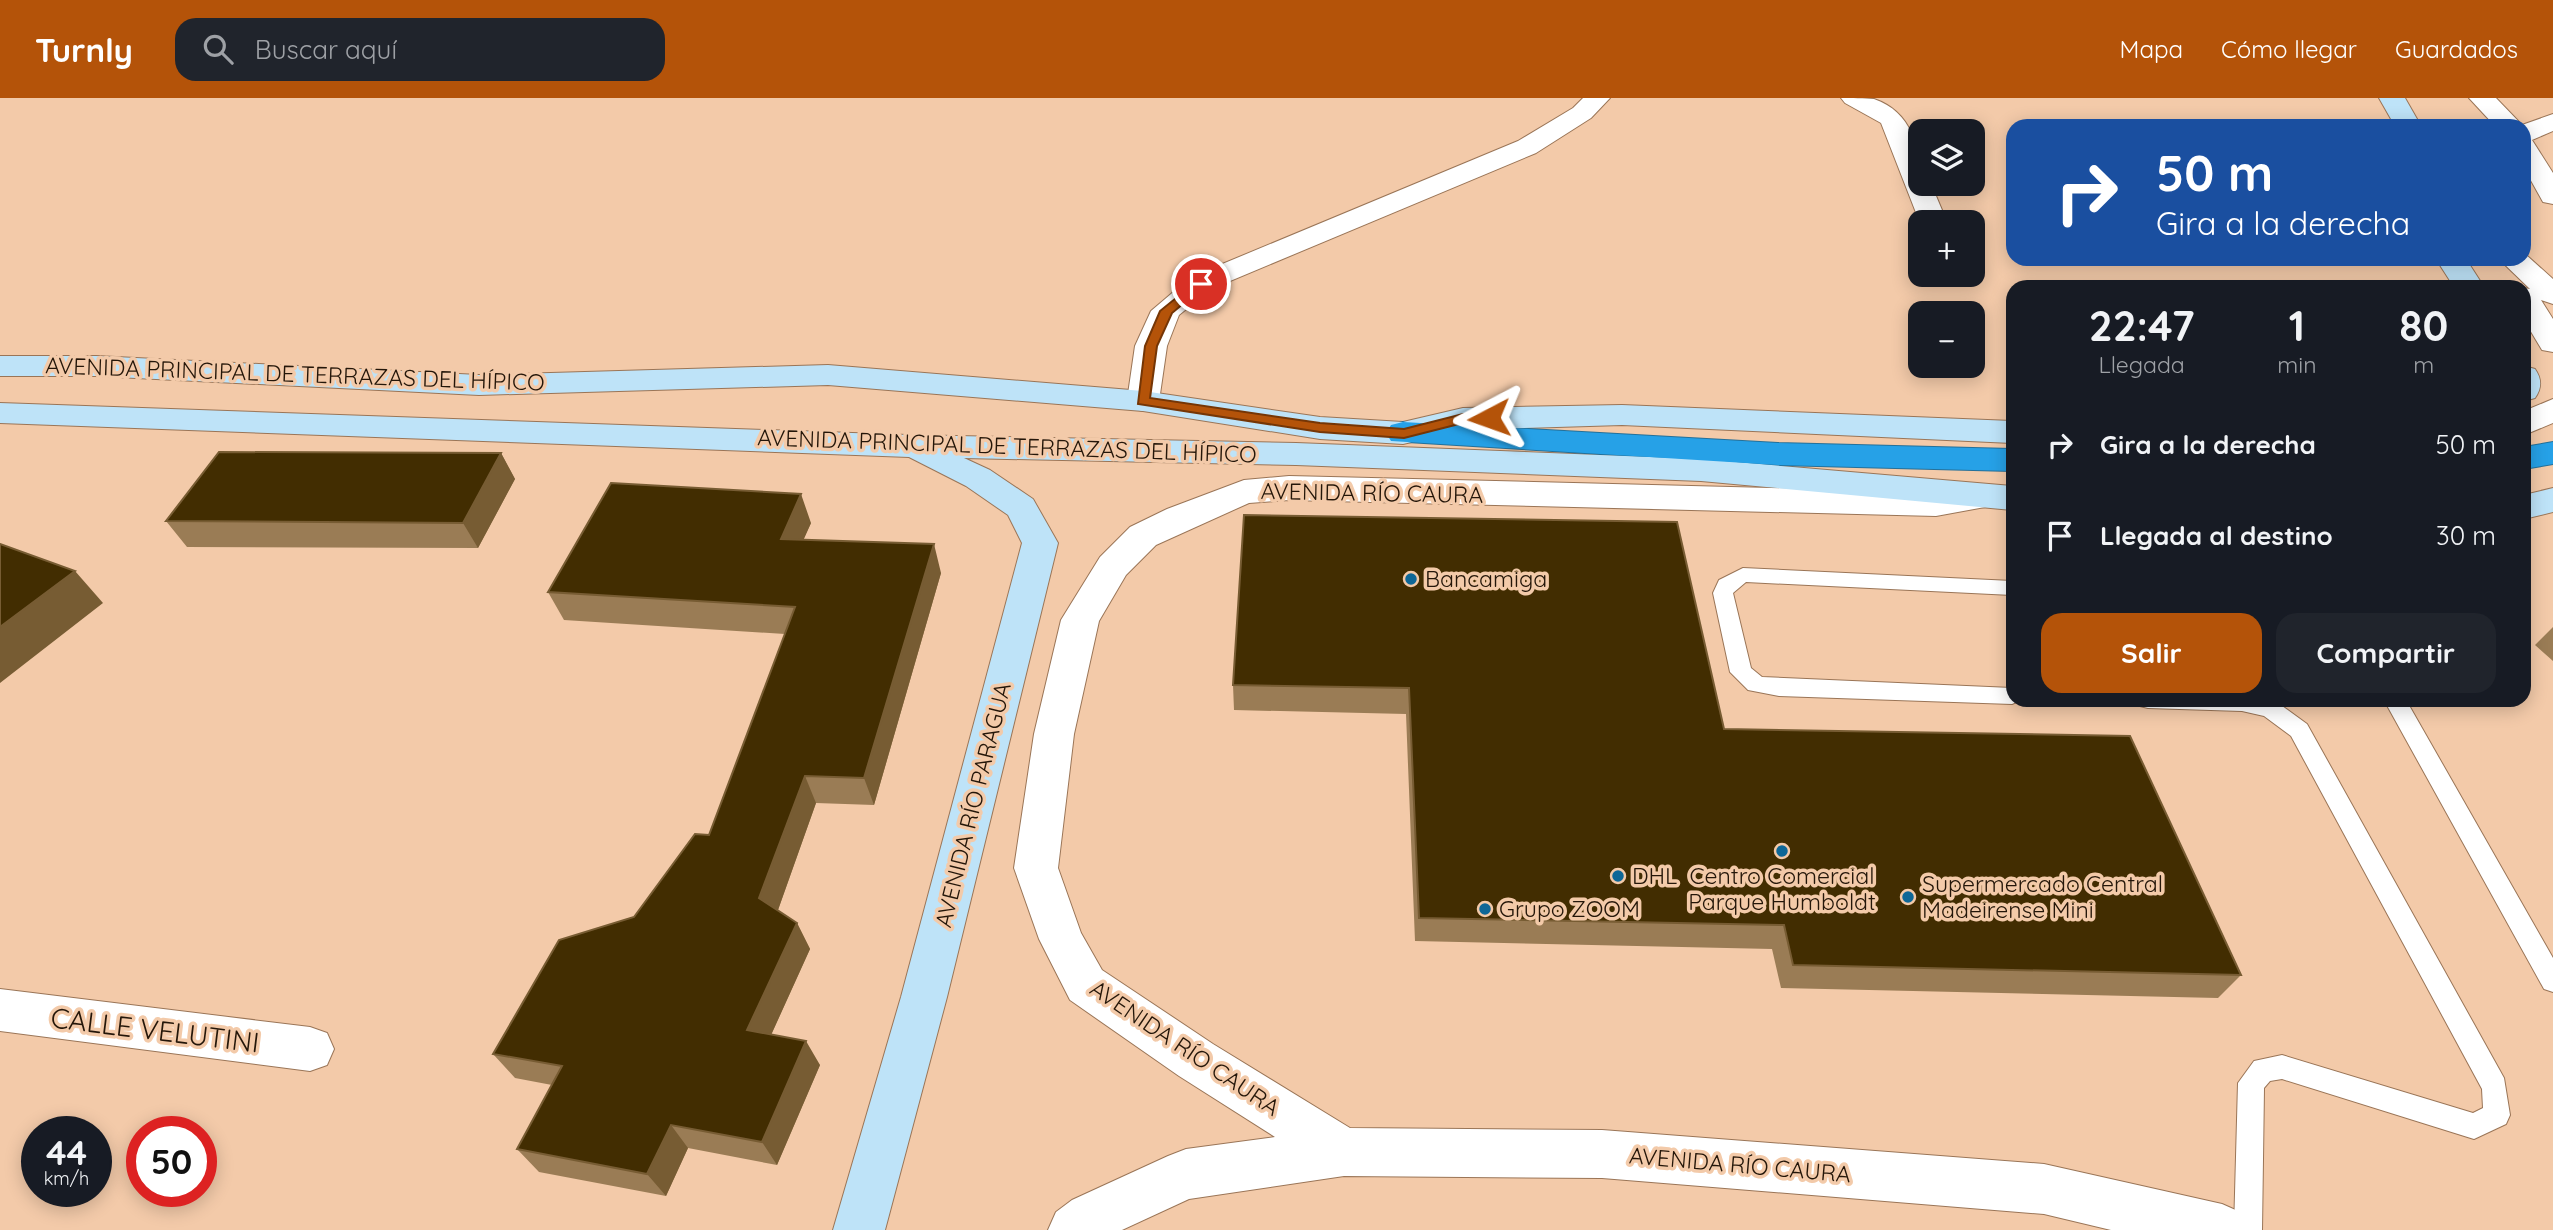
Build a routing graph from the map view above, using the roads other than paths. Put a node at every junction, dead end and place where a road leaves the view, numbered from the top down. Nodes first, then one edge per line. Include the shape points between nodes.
1 (1597, 98) edge
2 (1854, 98) edge
3 (2392, 98) edge
4 (2482, 98) edge
5 (2404, 119) edge
6 (2503, 119) edge
7 (2553, 122) edge
8 (2531, 131) edge
9 (2531, 158) edge
10 (2547, 184) edge
11 (1928, 210) edge
12 (2519, 266) edge
13 (2553, 295) edge
14 (2531, 308) edge
15 (2553, 343) edge
16 (0, 366) edge
17 (1143, 401) junction
18 (2553, 409) edge
19 (4, 415) edge
20 (2531, 421) edge
21 (2006, 432) edge
22 (1404, 433) junction
23 (908, 446) junction
24 (2553, 453) edge
25 (2531, 457) edge
26 (2006, 460) edge
27 (1998, 497) edge
28 (2553, 500) edge
29 (2531, 505) edge
30 (2006, 588) edge
31 (2006, 696) edge
32 (2261, 707) edge
33 (2399, 707) edge
34 (2553, 981) edge
35 (0, 1010) edge
36 (310, 1049) dead end
37 (1344, 1152) junction
38 (859, 1230) edge
39 (1074, 1230) edge
40 (2222, 1230) edge
41 (2248, 1230) edge

1 - 17 street via 1582,113 1527,147 1201,284 1166,311 1151,346
2 - 11 street via 1892,118
3 - 5 main road
4 - 6 street
7 - 8 street
9 - 10 street
12 - 13 street
14 - 15 street
16 - 17 main road, AVENIDA PRINCIPAL DE TERRAZAS DEL HÍPICO via 96,366 479,385 828,375
17 - 22 main road, AVENIDA PRINCIPAL DE TERRAZAS DEL HÍPICO via 1320,428
18 - 20 street
19 - 23 main road, AVENIDA PRINCIPAL DE TERRAZAS DEL HÍPICO
21 - 22 main road, AVENIDA PRINCIPAL DE TERRAZAS DEL HÍPICO via 1622,415 1463,419
22 - 26 highway via 1778,454
23 - 27 main road, AVENIDA PRINCIPAL DE TERRAZAS DEL HÍPICO via 1296,454 1701,470
23 - 38 main road, AVENIDA RÍO PARAGUA via 978,478 1021,507 1040,543
24 - 25 highway
27 - 37 street, AVENIDA RÍO CAURA via 1936,504 1289,488 1244,492 1179,518 1143,536 1113,566 1080,620 1052,748 1036,868 1061,939 1086,985 1186,1054
28 - 29 main road
30 - 31 lane via 1743,575 1726,585 1723,593 1741,672 1756,684
32 - 41 lane via 2299,730 2495,1087 2497,1115 2474,1126 2281,1067 2263,1070 2251,1083
33 - 34 lane
35 - 36 street, CALLE VELUTINI
37 - 39 street via 1186,1174 1090,1218
37 - 40 street, AVENIDA RÍO CAURA via 1602,1154 2044,1189

